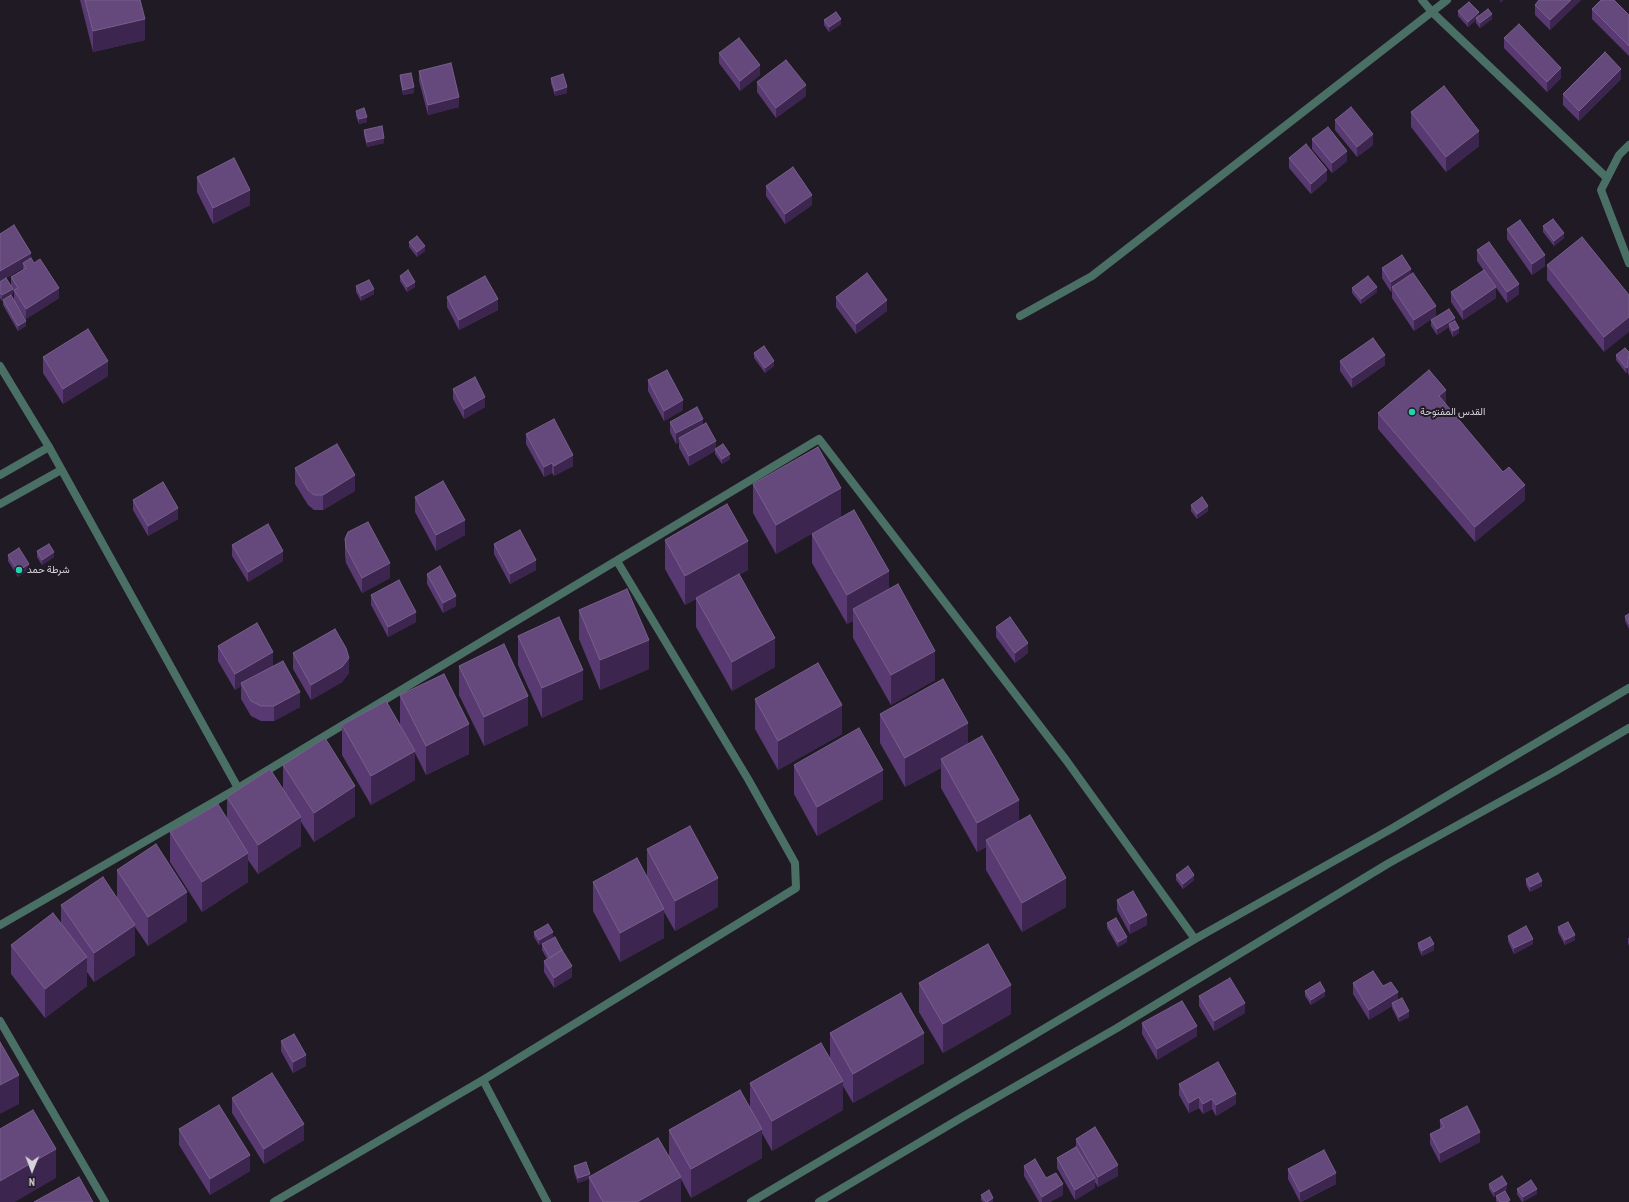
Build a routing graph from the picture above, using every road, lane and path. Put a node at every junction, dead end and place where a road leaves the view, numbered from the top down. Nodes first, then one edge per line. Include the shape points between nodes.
1 (1422, 0) edge
2 (1447, 0) edge
3 (1432, 12) junction
4 (1629, 145) edge
5 (1607, 178) junction
6 (1629, 263) edge
7 (1020, 316) dead end
8 (0, 366) edge
9 (49, 447) junction
10 (61, 470) junction
11 (0, 475) edge
12 (0, 504) edge
13 (617, 561) junction
14 (1629, 688) edge
15 (1629, 728) edge
16 (238, 788) junction
17 (0, 925) edge
18 (1195, 939) junction
19 (0, 1021) edge
20 (483, 1080) junction
21 (105, 1202) edge
22 (274, 1202) edge
23 (547, 1202) edge
24 (751, 1202) edge
25 (819, 1202) edge

1 - 3 street
2 - 3 street
3 - 5 street
3 - 7 street via 1092,276
4 - 5 street via 1619,155
5 - 6 street via 1601,190
8 - 9 street
9 - 10 street
9 - 11 street
10 - 12 street
10 - 16 street
13 - 16 street
13 - 18 street via 818,439 1066,760
13 - 20 street via 796,863 796,888
14 - 18 street via 1391,830
15 - 25 street via 1389,863 1117,1028
16 - 17 street
18 - 24 street
19 - 21 street
20 - 22 street
20 - 23 street

